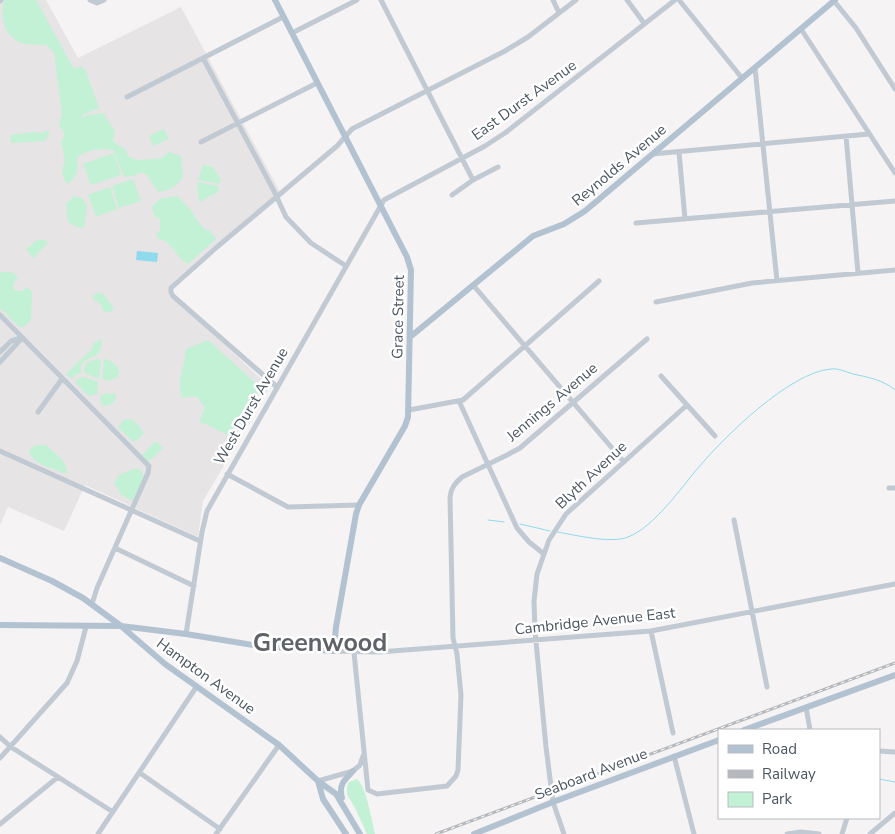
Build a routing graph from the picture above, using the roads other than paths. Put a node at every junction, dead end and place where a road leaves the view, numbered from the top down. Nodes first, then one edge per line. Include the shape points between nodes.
1 (90, 0) edge
2 (104, 0) edge
3 (275, 0) edge
4 (356, 0) edge
5 (381, 0) edge
6 (552, 0) edge
7 (576, 0) edge
8 (627, 0) edge
9 (674, 0) edge
10 (680, 0) edge
11 (835, 0) edge
12 (559, 13) junction
13 (284, 17) junction
14 (644, 23) junction
15 (801, 29) junction
16 (292, 33) junction
17 (203, 58) junction
18 (755, 68) junction
19 (742, 78) junction
20 (317, 83) junction
21 (895, 89) edge
22 (427, 90) junction
23 (127, 97) dead end
24 (238, 123) junction
25 (869, 134) junction
26 (846, 136) junction
27 (345, 138) junction
28 (201, 142) dead end
29 (763, 144) junction
30 (679, 152) junction
31 (652, 154) junction
32 (462, 159) junction
33 (498, 167) dead end
34 (895, 174) edge
35 (473, 180) junction
36 (452, 195) dead end
37 (276, 197) junction
38 (895, 201) edge
39 (380, 205) junction
40 (852, 205) junction
41 (769, 212) junction
42 (685, 219) junction
43 (636, 223) dead end
44 (346, 266) junction
45 (895, 270) edge
46 (858, 274) junction
47 (599, 281) dead end
48 (776, 281) junction
49 (473, 285) junction
50 (656, 302) dead end
51 (0, 315) edge
52 (410, 337) junction
53 (22, 338) junction
54 (646, 339) dead end
55 (525, 346) junction
56 (0, 352) edge
57 (0, 362) edge
58 (661, 376) dead end
59 (62, 379) junction
60 (277, 387) junction
61 (459, 401) junction
62 (573, 402) junction
63 (688, 405) junction
64 (409, 410) junction
65 (38, 412) dead end
66 (715, 436) dead end
67 (0, 451) edge
68 (624, 462) junction
69 (488, 465) junction
70 (227, 474) junction
71 (359, 505) junction
72 (131, 511) junction
73 (734, 520) dead end
74 (200, 541) junction
75 (115, 548) junction
76 (544, 554) junction
77 (0, 558) edge
78 (895, 584) edge
79 (194, 586) junction
80 (92, 604) junction
81 (751, 612) junction
82 (0, 625) edge
83 (121, 626) junction
84 (86, 627) junction
85 (651, 631) junction
86 (186, 634) junction
87 (536, 640) junction
88 (455, 646) junction
89 (334, 652) junction
90 (354, 653) junction
91 (895, 675) edge
92 (197, 686) junction
93 (767, 687) dead end
94 (806, 707) junction
95 (747, 729) edge
96 (810, 729) edge
97 (673, 733) dead end
98 (0, 737) edge
99 (718, 740) edge
100 (279, 745) junction
101 (10, 748) junction
102 (880, 751) edge
103 (895, 752) edge
104 (364, 754) junction
105 (674, 756) junction
106 (0, 758) edge
107 (353, 771) junction
108 (140, 772) junction
109 (58, 777) junction
110 (318, 780) junction
111 (552, 802) junction
112 (345, 809) junction
113 (114, 812) junction
114 (895, 813) edge
115 (847, 819) edge
116 (0, 824) edge
117 (220, 829) junction
118 (98, 834) edge
119 (216, 834) edge
120 (346, 834) edge
121 (360, 834) edge
122 (474, 834) edge
123 (564, 834) edge
124 (694, 834) edge
125 (787, 834) edge
126 (819, 834) edge
127 (842, 834) edge
128 (870, 834) edge

1 - 2 street via 97,3
3 - 13 main road, Grace Street
4 - 16 street
5 - 22 street
6 - 12 street
7 - 12 street
8 - 14 street
9 - 14 street, East Durst Avenue
10 - 19 street
11 - 15 main road, Reynolds Avenue
11 - 21 street
12 - 22 street via 505,51
13 - 16 main road, Grace Street
13 - 17 street
14 - 32 street, East Durst Avenue via 512,128
15 - 18 main road, Reynolds Avenue
15 - 25 street
16 - 20 main road, Grace Street
17 - 23 street
17 - 24 street
18 - 19 main road, Reynolds Avenue
18 - 29 street
19 - 31 main road, Reynolds Avenue
20 - 24 street
20 - 27 main road, Grace Street
22 - 27 street via 352,129
22 - 32 street
24 - 28 street
24 - 37 street
25 - 26 street
25 - 34 street
26 - 29 street
26 - 40 street
27 - 37 street
27 - 39 main road, Grace Street
29 - 30 street
29 - 41 street
30 - 31 street
30 - 42 street
31 - 49 main road, Reynolds Avenue via 580,215 533,236
32 - 35 street
32 - 39 street, East Durst Avenue via 388,196
33 - 35 street
35 - 36 street
37 - 44 street via 286,217 304,237
37 - 60 street via 171,290 173,296
38 - 40 street
39 - 44 street, West Durst Avenue
39 - 52 main road, Grace Street via 410,266
40 - 41 street
40 - 46 street
41 - 42 street
41 - 48 street
42 - 43 street
44 - 60 street, West Durst Avenue
45 - 46 street
46 - 48 street
47 - 55 street
48 - 50 street via 742,284
49 - 52 main road, Reynolds Avenue
49 - 55 street
51 - 53 street
52 - 64 main road, Grace Street
53 - 56 street via 11,341
53 - 57 street
53 - 59 street
54 - 62 street, Jennings Avenue
55 - 61 street
55 - 62 street
58 - 63 street
59 - 65 street
59 - 72 street via 149,466
60 - 70 street, West Durst Avenue
61 - 64 street
61 - 69 street
62 - 68 street
62 - 69 street, Jennings Avenue via 520,448
63 - 66 street
63 - 68 street, Blyth Avenue
64 - 71 main road, Grace Street via 405,426
67 - 72 street
68 - 76 street, Blyth Avenue via 566,514
69 - 76 street via 517,528
69 - 88 street, Jennings Avenue via 460,479 450,494
70 - 71 street via 288,508
70 - 74 street, West Durst Avenue via 206,511
71 - 89 main road, Grace Street
72 - 74 street
72 - 75 street
73 - 81 street
74 - 79 street, West Durst Avenue
75 - 79 street
75 - 80 street
76 - 87 street, Blyth Avenue via 534,590
77 - 80 main road, Hampton Avenue via 52,581
78 - 81 street, Cambridge Avenue East
79 - 86 street, West Durst Avenue
80 - 83 main road, Hampton Avenue
81 - 85 street, Cambridge Avenue East
81 - 93 street
82 - 84 main road
83 - 84 main road
83 - 86 main road
83 - 92 main road, Hampton Avenue via 146,650
84 - 101 street via 68,683
85 - 87 street, Cambridge Avenue East
85 - 97 street
86 - 89 main road via 268,647
87 - 88 street, Cambridge Avenue East
87 - 111 street, Blyth Avenue
88 - 90 street, Cambridge Avenue East
88 - 104 street, Jennings Avenue via 461,695 456,776 444,787 377,794 368,790
89 - 90 street, Cambridge Avenue East
90 - 104 street
91 - 94 main road
92 - 100 main road, Hampton Avenue
92 - 108 street
94 - 95 main road
94 - 96 street
98 - 101 street
99 - 105 main road, Seaboard Avenue
100 - 110 main road, Hampton Avenue
100 - 117 street
101 - 106 street
101 - 109 street
102 - 103 street
104 - 107 street
105 - 111 main road, Seaboard Avenue
105 - 124 street
107 - 110 street
107 - 112 main road via 340,791
108 - 113 street
108 - 117 street
109 - 113 street
109 - 116 street
110 - 112 main road, Hampton Avenue via 336,794
110 - 120 main road via 323,799
111 - 122 main road, Seaboard Avenue
111 - 123 street, Blyth Avenue
112 - 121 main road, Hampton Avenue
113 - 118 street
114 - 128 street
115 - 127 street
117 - 119 street
125 - 126 street

